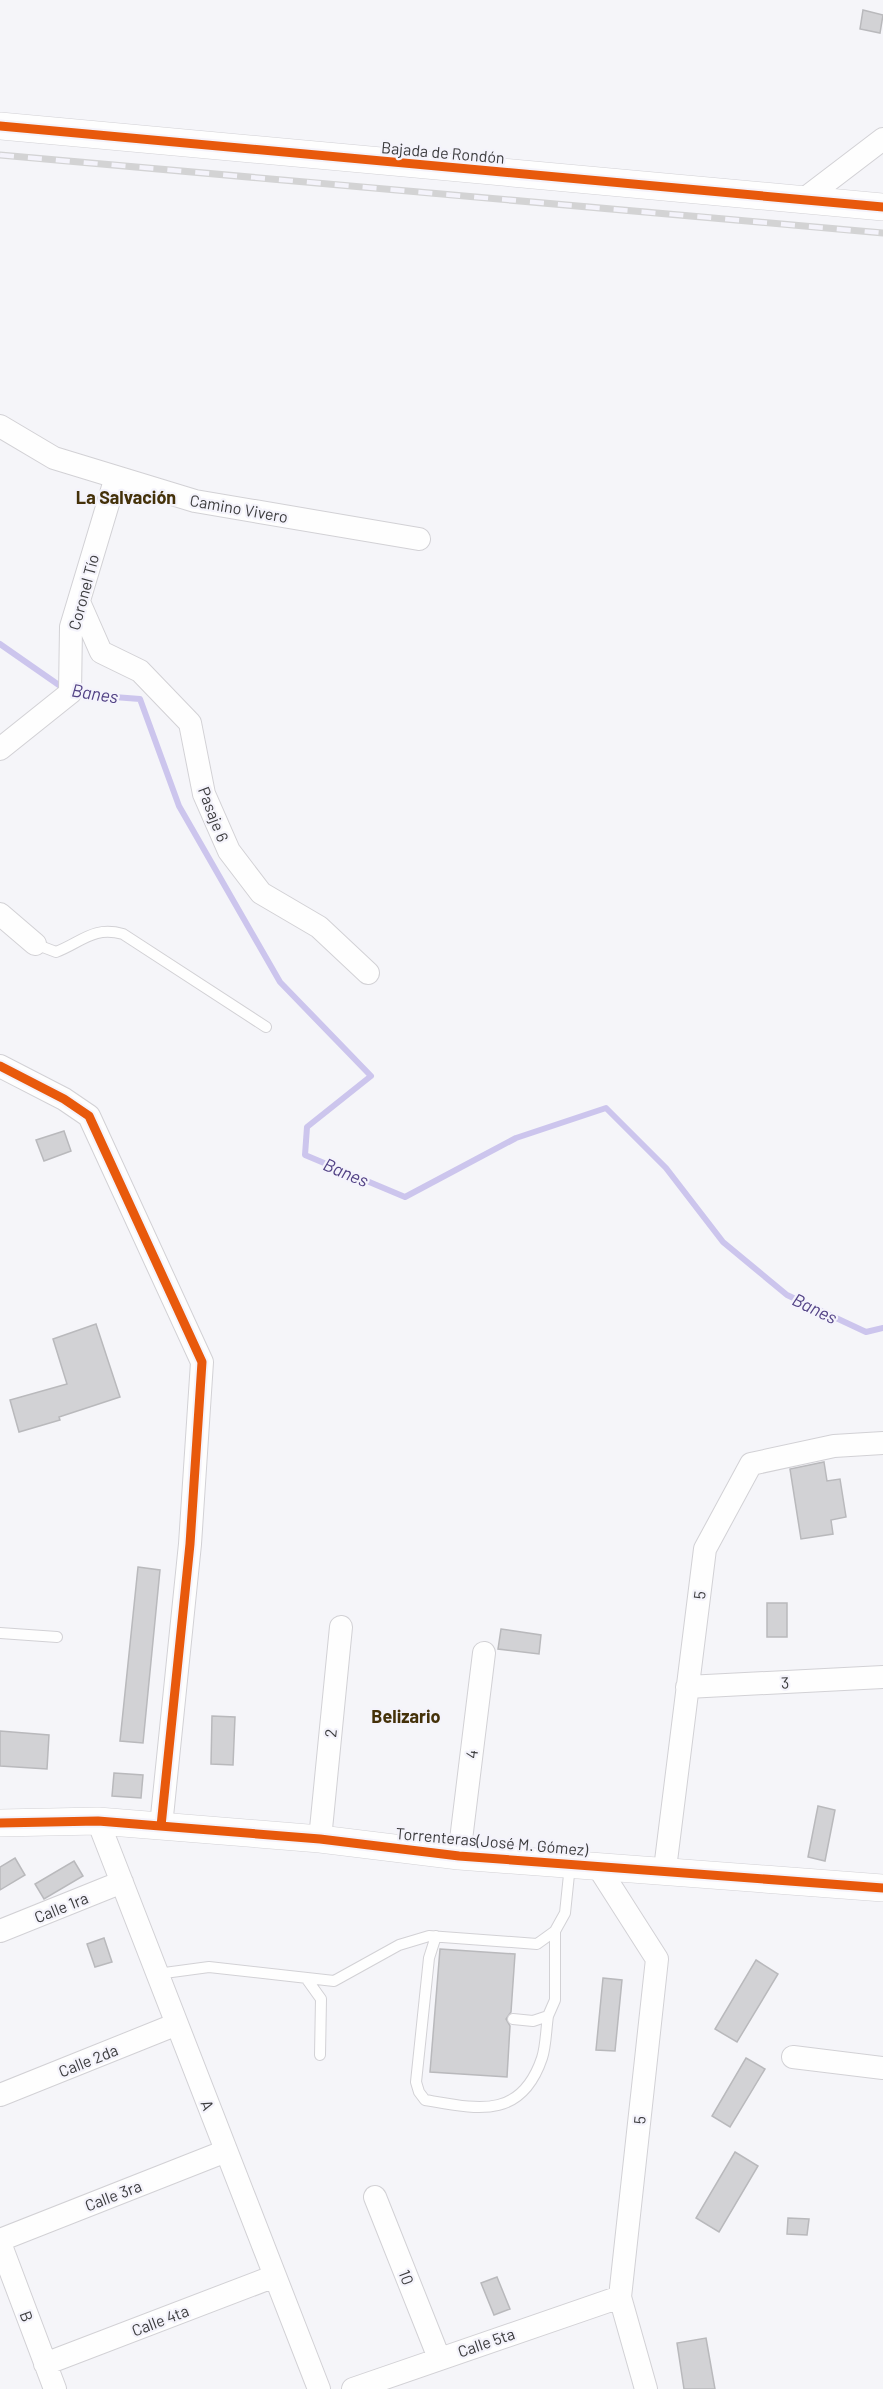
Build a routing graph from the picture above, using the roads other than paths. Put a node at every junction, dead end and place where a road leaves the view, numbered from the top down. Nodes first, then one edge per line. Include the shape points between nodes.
1 (0, 126) edge
2 (883, 139) edge
3 (803, 200) junction
4 (883, 207) edge
5 (0, 426) edge
6 (116, 477) junction
7 (419, 539) dead end
8 (79, 602) junction
9 (0, 748) edge
10 (0, 914) edge
11 (35, 944) joint
12 (368, 973) dead end
13 (266, 1027) dead end
14 (0, 1066) edge
15 (883, 1443) edge
16 (341, 1627) dead end
17 (0, 1633) edge
18 (57, 1637) dead end
19 (484, 1653) dead end
20 (883, 1677) edge
21 (687, 1687) junction
22 (98, 1821) junction
23 (0, 1823) edge
24 (161, 1826) junction
25 (320, 1839) junction
26 (459, 1856) junction
27 (570, 1863) junction
28 (597, 1865) junction
29 (665, 1869) junction
30 (122, 1882) junction
31 (883, 1888) edge
32 (555, 1931) junction
33 (0, 1932) edge
34 (436, 1936) junction
35 (157, 1974) junction
36 (306, 1978) junction
37 (548, 2016) junction
38 (513, 2019) dead end
39 (177, 2024) junction
40 (320, 2055) dead end
41 (793, 2057) dead end
42 (883, 2068) edge
43 (0, 2096) edge
44 (226, 2151) junction
45 (375, 2197) dead end
46 (0, 2242) edge
47 (275, 2276) junction
48 (620, 2297) junction
49 (439, 2358) junction
50 (45, 2364) junction
51 (55, 2389) edge
52 (319, 2389) edge
53 (353, 2389) edge
54 (646, 2389) edge

1 - 3 street, Bajada de Rondón
2 - 3 street
3 - 4 street, Bajada de Rondón
5 - 6 street, Camino Vivero via 54,458
6 - 7 street, Camino Vivero via 195,501
6 - 8 street, Coronel Tío
8 - 9 street, Coronel Tío via 71,627 70,693
8 - 12 street, Pasaje 6 via 102,652 140,671 190,723 204,794 229,851 261,893 319,927
10 - 11 street
11 - 13 lane via 56,952 91,934 107,930 123,934
14 - 24 street via 89,1116 202,1362 190,1544
15 - 21 street, 5 via 834,1446 751,1464 705,1549
16 - 25 street, 2
17 - 18 lane
19 - 26 street, 4
20 - 21 street, 3
21 - 29 street, 5
22 - 23 street, Torrenteras(José M. Gómez)
22 - 24 street, Torrenteras(José M. Gómez)
22 - 30 street, A
24 - 25 street, Torrenteras(José M. Gómez)
25 - 26 street, Torrenteras(José M. Gómez)
26 - 27 street, Torrenteras(José M. Gómez)
27 - 28 street, Torrenteras(José M. Gómez)
27 - 32 lane via 565,1912
28 - 29 street, Torrenteras(José M. Gómez)
28 - 48 street, 5 via 657,1959
29 - 31 street, Torrenteras(José M. Gómez)
30 - 33 street, Calle 1ra
30 - 35 street, A
32 - 34 lane via 537,1944
32 - 37 lane via 555,2000
34 - 36 lane via 399,1945 334,1982
34 - 37 lane via 429,1958 416,2082 425,2100 490,2108 510,2102 534,2076 543,2055
35 - 36 lane via 209,1968
35 - 39 street, A
36 - 40 lane via 321,1999
37 - 38 lane via 533,2021
39 - 43 street, Calle 2da
39 - 44 street, A
41 - 42 street
44 - 46 street, Calle 3ra
44 - 47 street, A
45 - 49 street, 10
46 - 50 street, B
47 - 50 street, Calle 4ta
47 - 52 street, A
48 - 49 street, Calle 5ta
48 - 54 street, 5
49 - 53 street, Calle 5ta
50 - 51 street, B

